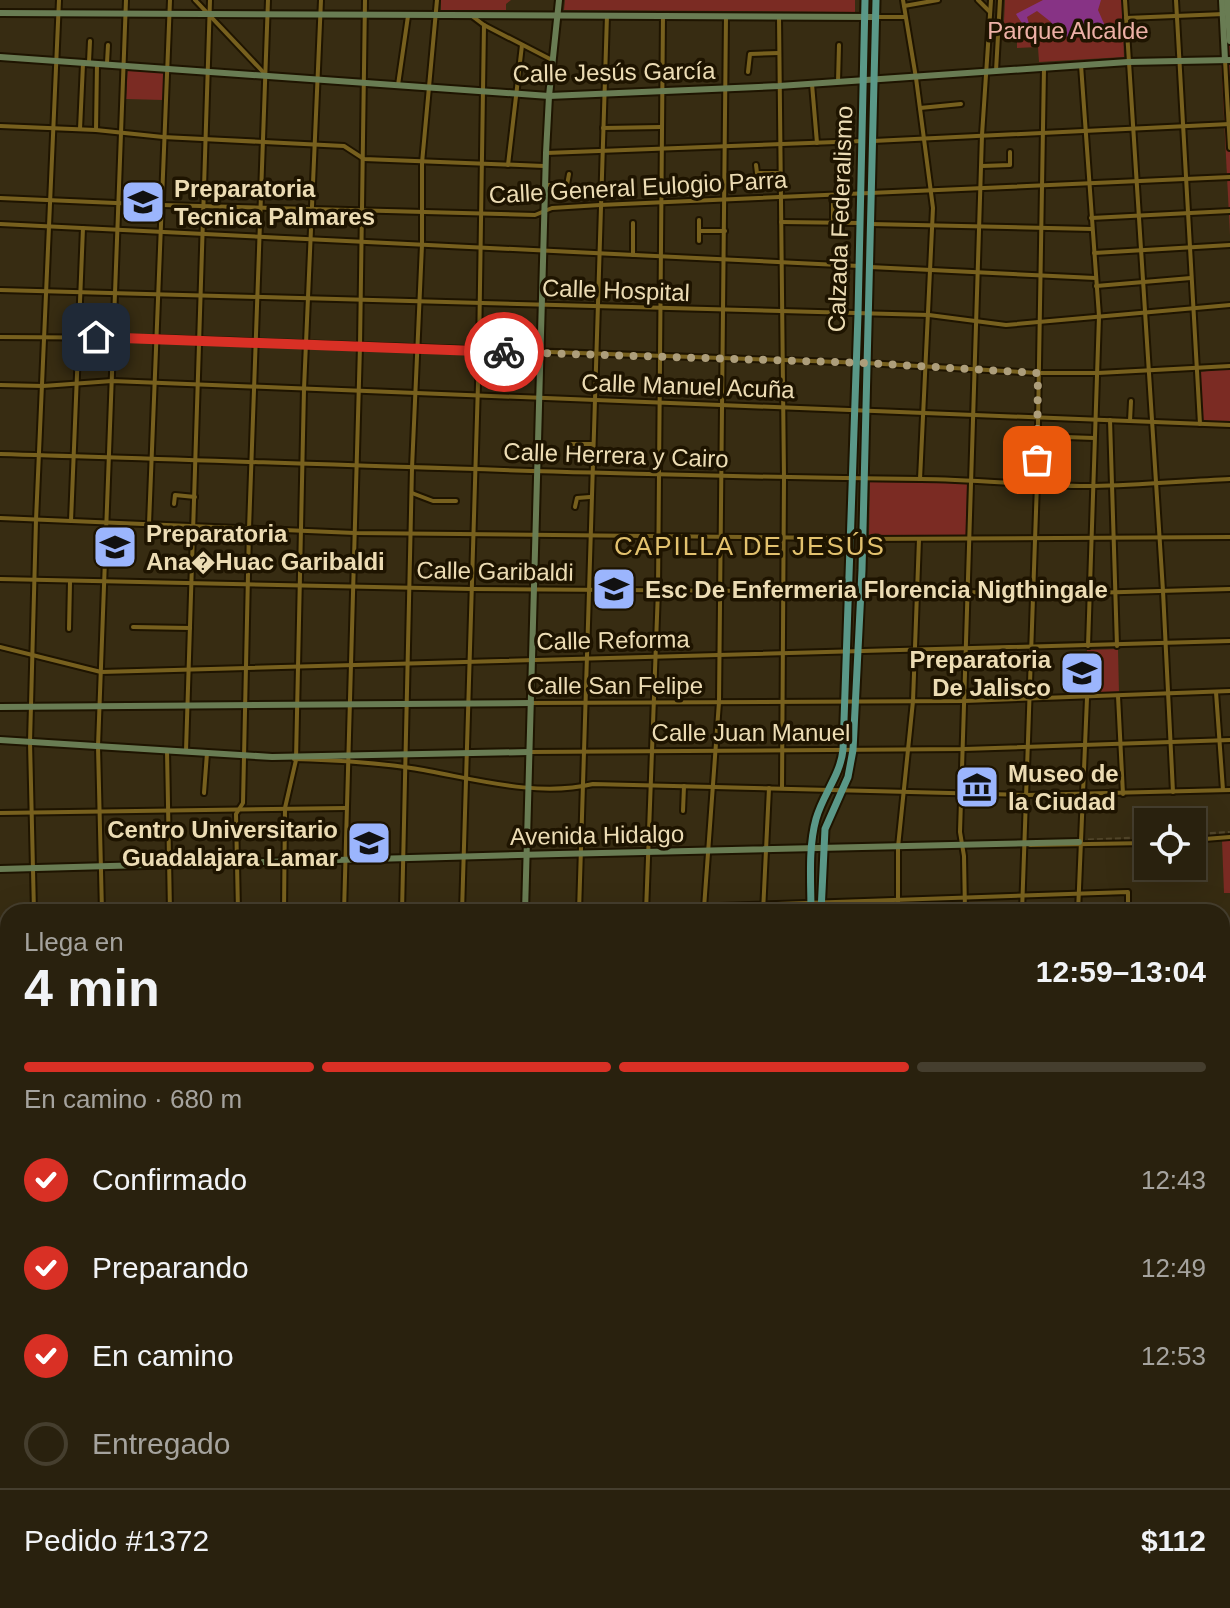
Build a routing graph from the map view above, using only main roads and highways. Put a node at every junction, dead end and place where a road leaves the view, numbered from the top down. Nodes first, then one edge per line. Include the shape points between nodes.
1 (559, 0) edge
2 (865, 0) edge
3 (876, 0) edge
4 (1225, 0) edge
5 (0, 13) edge
6 (1227, 14) edge
7 (557, 15) junction
8 (866, 17) junction
9 (876, 17) junction
10 (1230, 41) edge
11 (0, 57) edge
12 (1228, 60) edge
13 (875, 80) junction
14 (864, 81) junction
15 (549, 96) junction
16 (531, 703) junction
17 (0, 707) edge
18 (0, 740) edge
19 (529, 752) junction
20 (1080, 844) tunnel mouth
21 (812, 849) junction
22 (823, 849) junction
23 (526, 854) junction
24 (0, 869) edge
25 (525, 904) edge
26 (811, 904) edge
27 (822, 904) edge

1 - 7 main road
2 - 8 main road, Calzada Federalismo
3 - 9 main road, Calzada Federalismo
4 - 6 main road
5 - 7 main road
6 - 10 main road
6 - 12 main road
7 - 8 main road
7 - 15 main road
8 - 9 main road
8 - 14 main road, Calzada Federalismo
9 - 13 main road, Calzada Federalismo
11 - 15 main road, Calle Jesús García
12 - 13 main road, Calle Jesús García
13 - 14 main road, Calle Jesús García
13 - 22 main road, Calzada Federalismo via 853,750
14 - 15 main road, Calle Jesús García
14 - 21 main road, Calzada Federalismo via 843,750 818,814
15 - 16 main road
16 - 17 main road, Calle San Felipe
16 - 19 main road
18 - 19 main road, Calle Juan Manuel via 272,757
19 - 23 main road
20 - 22 main road, Avenida Hidalgo
21 - 22 main road, Avenida Hidalgo
21 - 23 main road, Avenida Hidalgo
21 - 26 main road, Calzada Federalismo
22 - 27 main road, Calzada Federalismo
23 - 24 main road, Avenida Hidalgo
23 - 25 main road

